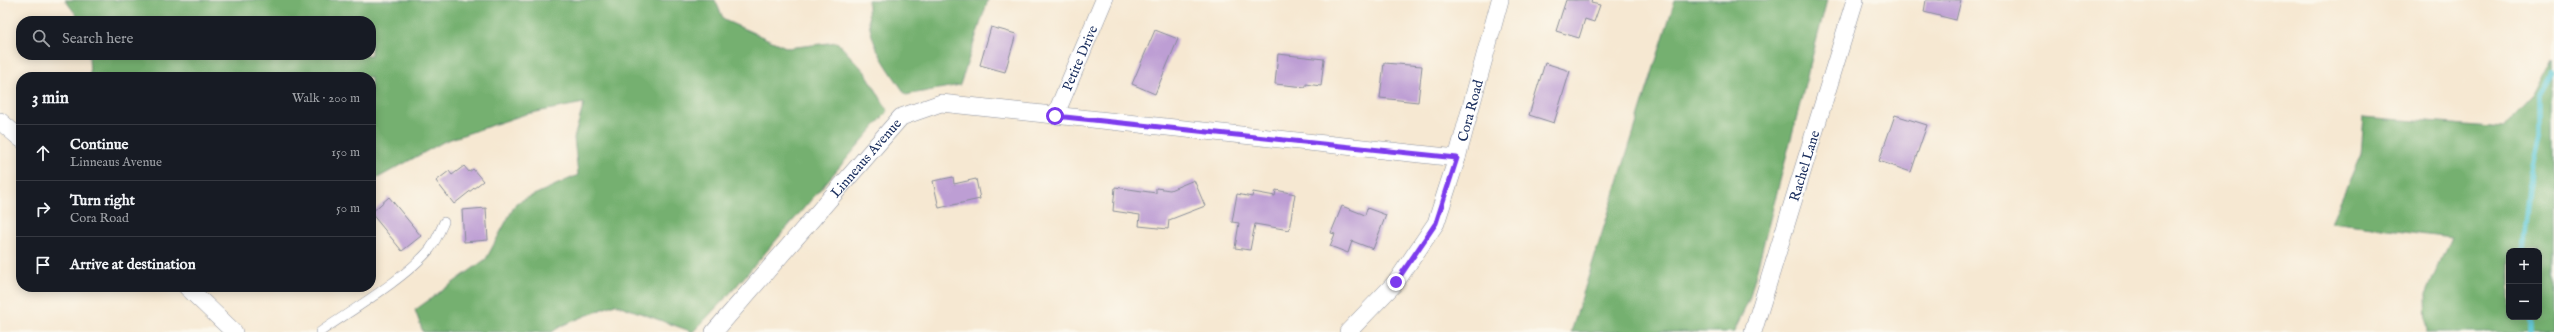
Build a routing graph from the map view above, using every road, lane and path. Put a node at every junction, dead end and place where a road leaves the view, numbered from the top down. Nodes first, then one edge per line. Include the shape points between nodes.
1 (1104, 0) edge
2 (1500, 0) edge
3 (1855, 0) edge
4 (1055, 116) junction
5 (0, 121) edge
6 (16, 135) edge
7 (1457, 158) junction
8 (444, 222) dead end
9 (192, 292) edge
10 (234, 332) edge
11 (320, 332) edge
12 (714, 332) edge
13 (1348, 332) edge
14 (1753, 332) edge

1 - 4 street, Petite Drive
2 - 7 street, Cora Road
3 - 14 street, Rachel Lane
4 - 7 street, Linneaus Avenue
4 - 12 street, Linneaus Avenue via 941,103 901,117
5 - 6 street
7 - 13 street, Cora Road via 1436,223 1396,282
8 - 11 lane via 434,242 419,258 383,288
9 - 10 street

